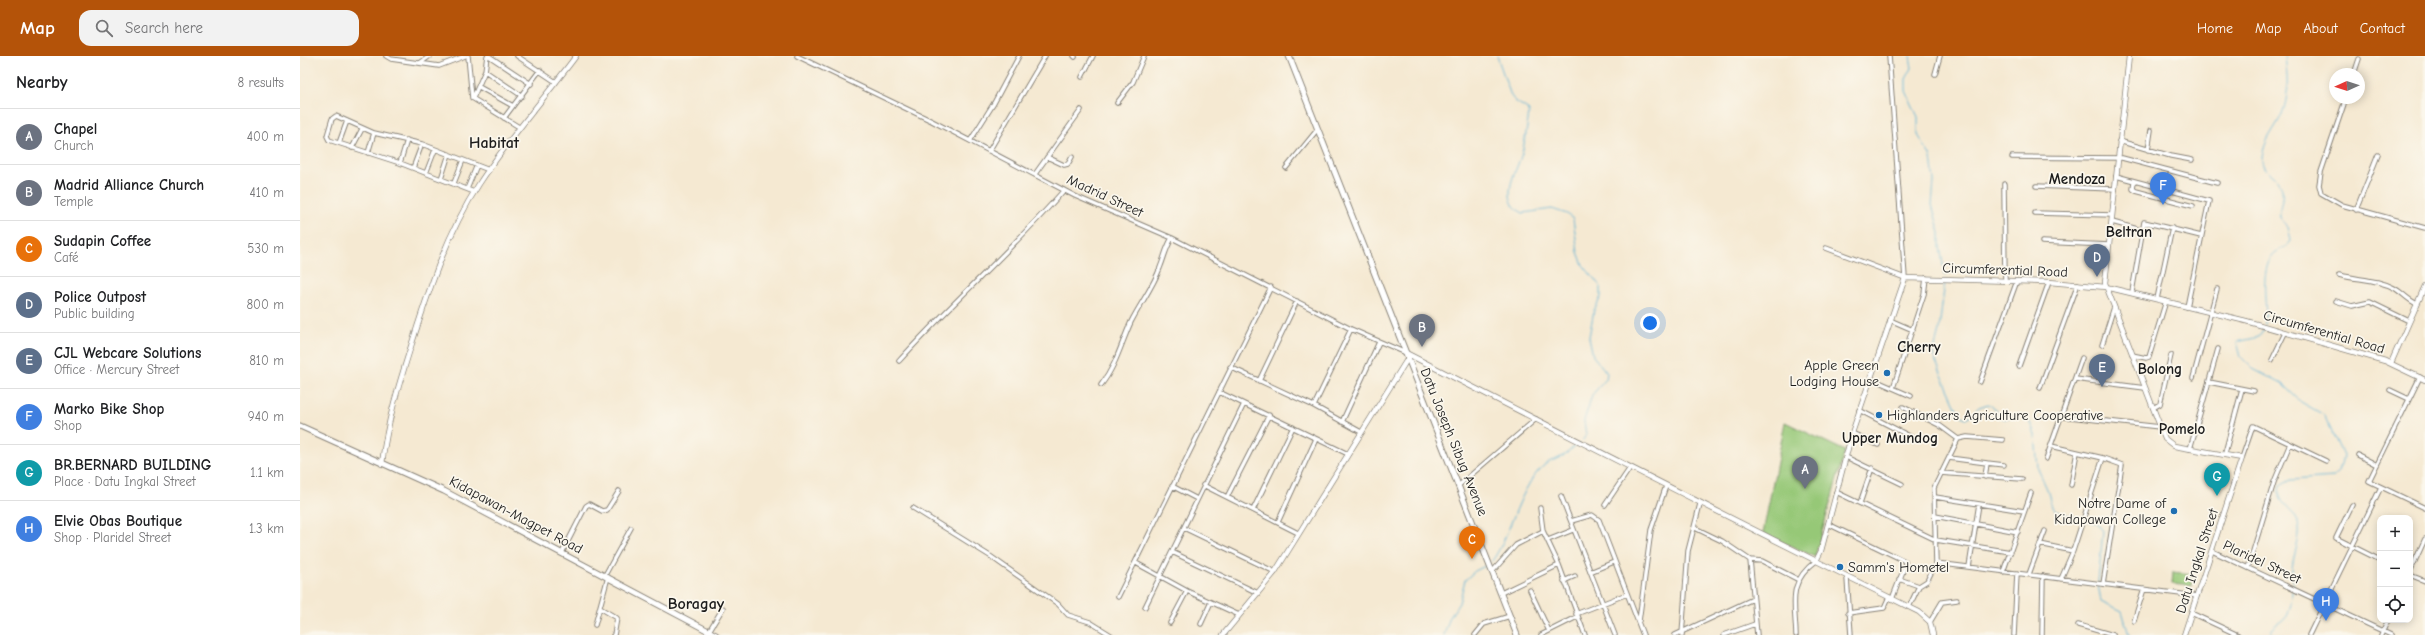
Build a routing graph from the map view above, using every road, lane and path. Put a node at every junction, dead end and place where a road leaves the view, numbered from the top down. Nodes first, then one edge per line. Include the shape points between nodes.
1 (386, 56) edge
2 (430, 56) edge
3 (466, 56) edge
4 (488, 56) edge
5 (517, 56) edge
6 (576, 56) edge
7 (797, 56) edge
8 (1019, 56) edge
9 (1045, 56) edge
10 (1093, 56) edge
11 (1144, 56) edge
12 (1289, 56) edge
13 (1889, 56) edge
14 (1940, 56) edge
15 (2129, 56) edge
16 (2359, 59) dead end
17 (420, 63) junction
18 (2356, 68) edge
19 (540, 70) junction
20 (485, 71) junction
21 (1935, 74) dead end
22 (1082, 77) dead end
23 (556, 82) junction
24 (531, 84) junction
25 (479, 87) junction
26 (522, 96) junction
27 (472, 98) junction
28 (1117, 103) dead end
29 (2344, 104) edge
30 (513, 106) junction
31 (1081, 110) dead end
32 (504, 118) junction
33 (347, 121) junction
34 (519, 127) junction
35 (362, 129) junction
36 (1317, 130) junction
37 (2151, 130) dead end
38 (374, 133) junction
39 (407, 140) junction
40 (970, 141) junction
41 (2119, 141) junction
42 (339, 143) junction
43 (422, 144) junction
44 (352, 148) junction
45 (435, 150) junction
46 (989, 150) junction
47 (2148, 150) junction
48 (368, 153) junction
49 (449, 154) junction
50 (2378, 155) dead end
51 (1047, 157) junction
52 (2012, 157) dead end
53 (1072, 158) dead end
54 (2118, 158) junction
55 (463, 160) junction
56 (2192, 160) dead end
57 (400, 163) junction
58 (477, 165) junction
59 (413, 168) junction
60 (1286, 168) dead end
61 (489, 170) junction
62 (426, 173) junction
63 (1035, 174) junction
64 (2116, 176) junction
65 (441, 179) junction
66 (2134, 182) junction
67 (454, 183) junction
68 (2004, 184) dead end
69 (2217, 184) dead end
70 (2036, 186) dead end
71 (467, 188) junction
72 (2115, 189) junction
73 (1064, 190) junction
74 (474, 192) junction
75 (2193, 206) dead end
76 (2356, 210) junction
77 (2035, 213) dead end
78 (2112, 215) junction
79 (2112, 222) junction
80 (2172, 228) junction
81 (2425, 228) edge
82 (2141, 230) junction
83 (2201, 236) junction
84 (1172, 238) junction
85 (2042, 242) dead end
86 (2108, 245) junction
87 (1826, 248) dead end
88 (2339, 275) dead end
89 (1905, 278) junction
90 (1926, 278) junction
91 (2005, 281) junction
92 (2017, 281) junction
93 (2049, 282) junction
94 (2078, 284) junction
95 (2106, 286) junction
96 (2425, 286) edge
97 (1270, 288) junction
98 (2217, 289) dead end
99 (2132, 292) junction
100 (2157, 299) junction
101 (1297, 300) junction
102 (2166, 301) junction
103 (2336, 301) dead end
104 (2417, 304) junction
105 (2114, 307) junction
106 (2186, 307) junction
107 (2210, 313) junction
108 (1890, 320) junction
109 (2409, 321) junction
110 (1351, 329) junction
111 (1913, 330) junction
112 (2285, 333) junction
113 (1379, 342) junction
114 (2102, 345) dead end
115 (2218, 349) dead end
116 (1407, 355) junction
117 (2132, 355) junction
118 (2171, 355) dead end
119 (2082, 358) dead end
120 (2272, 360) dead end
121 (899, 361) dead end
122 (2391, 363) junction
123 (2018, 366) dead end
124 (1230, 367) junction
125 (2420, 377) junction
126 (1870, 378) junction
127 (2193, 378) dead end
128 (2075, 379) junction
129 (2425, 380) edge
130 (1259, 381) junction
131 (1980, 382) dead end
132 (2209, 382) junction
133 (1101, 385) dead end
134 (1893, 388) junction
135 (2040, 388) dead end
136 (2145, 388) junction
137 (2242, 389) junction
138 (2390, 390) dead end
139 (2254, 391) dead end
140 (1219, 392) junction
141 (1911, 396) dead end
142 (2409, 399) junction
143 (1244, 404) junction
144 (1314, 406) junction
145 (1903, 407) dead end
146 (2153, 408) junction
147 (1859, 410) junction
148 (1269, 415) junction
149 (2061, 416) junction
150 (1537, 418) junction
151 (1342, 422) junction
152 (300, 426) edge
153 (1293, 427) junction
154 (2160, 427) junction
155 (1361, 432) junction
156 (1852, 433) junction
157 (1316, 439) junction
158 (1915, 439) dead end
159 (1958, 439) junction
160 (2003, 440) dead end
161 (2290, 444) junction
162 (1878, 445) dead end
163 (2051, 446) junction
164 (2190, 449) junction
165 (2077, 452) junction
166 (2225, 453) junction
167 (1348, 454) junction
168 (2358, 455) dead end
169 (1846, 457) junction
170 (1949, 458) junction
171 (2103, 458) junction
172 (2242, 458) junction
173 (2046, 459) dead end
174 (2326, 460) dead end
175 (1987, 463) junction
176 (382, 464) junction
177 (2004, 465) dead end
178 (2377, 465) junction
179 (1630, 468) junction
180 (1872, 468) junction
181 (1940, 474) junction
182 (1985, 477) junction
183 (2022, 479) dead end
184 (1902, 484) dead end
185 (1204, 485) junction
186 (2070, 485) dead end
187 (1172, 486) junction
188 (1458, 486) junction
189 (1666, 486) junction
190 (2381, 487) junction
191 (619, 491) dead end
192 (1836, 492) junction
193 (2031, 493) dead end
194 (1561, 496) dead end
195 (1227, 497) junction
196 (1934, 497) junction
197 (1197, 499) junction
198 (1860, 503) junction
199 (1700, 504) junction
200 (1979, 504) junction
201 (1605, 505) dead end
202 (2352, 505) dead end
203 (913, 508) dead end
204 (1540, 508) dead end
205 (2425, 508) edge
206 (1253, 510) junction
207 (2024, 511) junction
208 (1935, 516) junction
209 (1571, 521) junction
210 (1278, 522) junction
211 (1828, 524) junction
212 (1976, 525) junction
213 (631, 528) dead end
214 (1184, 528) junction
215 (1695, 528) junction
216 (1573, 530) junction
217 (1543, 531) junction
218 (2045, 531) dead end
219 (2018, 532) junction
220 (1298, 533) junction
221 (2425, 539) edge
222 (1548, 540) junction
223 (1936, 540) junction
224 (2040, 544) junction
225 (1973, 546) junction
226 (2353, 548) junction
227 (2073, 551) junction
228 (2212, 551) junction
229 (1172, 552) junction
230 (2011, 552) junction
231 (562, 553) junction
232 (2377, 559) edge
233 (1750, 560) junction
234 (1816, 561) junction
235 (1614, 562) junction
236 (1136, 563) junction
237 (1936, 563) junction
238 (1558, 565) junction
239 (2413, 566) edge
240 (1970, 567) junction
241 (2248, 568) junction
242 (1275, 572) junction
243 (1492, 572) junction
244 (1590, 572) junction
245 (2003, 572) junction
246 (2017, 573) junction
247 (2029, 574) junction
248 (2413, 575) edge
249 (606, 576) junction
250 (1575, 576) dead end
251 (2043, 576) junction
252 (1161, 577) junction
253 (1847, 578) junction
254 (1797, 579) junction
255 (1900, 579) junction
256 (2061, 579) junction
257 (1564, 581) junction
258 (2425, 581) edge
259 (2102, 584) junction
260 (1919, 586) junction
261 (2144, 589) junction
262 (1530, 590) dead end
263 (1187, 591) junction
264 (1258, 593) junction
265 (1501, 593) junction
266 (1627, 594) junction
267 (2197, 596) junction
268 (1118, 597) dead end
269 (1891, 598) junction
270 (1753, 599) junction
271 (1957, 600) dead end
272 (1211, 602) junction
273 (1602, 604) junction
274 (2325, 604) junction
275 (1145, 607) dead end
276 (1909, 607) junction
277 (600, 608) junction
278 (722, 608) dead end
279 (1848, 613) junction
280 (2191, 613) junction
281 (1239, 615) junction
282 (1577, 615) junction
283 (1510, 616) junction
284 (2134, 621) dead end
285 (1638, 622) junction
286 (1930, 622) junction
287 (1170, 623) dead end
288 (2387, 623) edge
289 (1201, 624) dead end
290 (1755, 624) junction
291 (595, 625) dead end
292 (2078, 625) dead end
293 (1549, 631) junction
294 (708, 632) edge
295 (2382, 633) edge
296 (1681, 634) edge
297 (614, 635) edge
298 (716, 635) edge
299 (1111, 635) edge
300 (1223, 635) edge
301 (1476, 635) edge
302 (1517, 635) edge
303 (1541, 635) edge
304 (1585, 635) edge
305 (1615, 635) edge
306 (1643, 635) edge
307 (1675, 635) edge
308 (1724, 635) edge
309 (1757, 635) edge
310 (1796, 635) edge
311 (1851, 635) edge
312 (1933, 635) edge
313 (2014, 635) edge
314 (2042, 635) edge
315 (2113, 635) edge
316 (2184, 635) edge
317 (2238, 635) edge
318 (2309, 635) edge
319 (2391, 635) edge

1 - 17 street via 391,60
2 - 17 street
3 - 17 street via 439,66
3 - 27 street
4 - 20 street
4 - 24 street
5 - 19 street
6 - 23 street
7 - 40 street, Madrid Street
8 - 40 street
9 - 46 street
10 - 22 street
11 - 28 street via 1133,82
12 - 36 main road, Datu Joseph Sibug Avenue
13 - 89 street
14 - 21 street
15 - 41 street
16 - 18 street
19 - 23 street
19 - 24 street
20 - 25 street
20 - 26 street
23 - 34 street
24 - 26 street
25 - 27 street
25 - 30 street
26 - 30 street
27 - 32 street
29 - 76 street via 2319,185 2323,196
30 - 32 street
31 - 51 street
32 - 34 street
33 - 35 street
33 - 42 street
33 - 42 street via 339,116 332,120 327,138
34 - 61 street
35 - 38 street
35 - 44 street
36 - 60 street
36 - 116 main road, Datu Joseph Sibug Avenue
37 - 47 street
38 - 39 street
38 - 48 street
39 - 43 street
39 - 57 street
40 - 46 street, Madrid Street
41 - 47 street
41 - 54 street
42 - 44 street
43 - 45 street
43 - 59 street
44 - 48 street
45 - 49 street
45 - 62 street
46 - 63 street, Madrid Street
47 - 56 street
48 - 57 street
49 - 55 street
49 - 65 street
50 - 76 street
51 - 53 street via 1064,165
51 - 63 street
52 - 54 street
54 - 64 street
54 - 69 street
55 - 58 street
55 - 67 street
57 - 59 street
58 - 61 street
58 - 71 street
59 - 62 street
61 - 74 street
62 - 65 street
63 - 73 street, Madrid Street
64 - 66 street
64 - 72 street
65 - 67 street
66 - 75 street via 2136,191
66 - 83 street via 2208,200
67 - 71 street
68 - 91 street
70 - 72 street
71 - 74 street
72 - 78 street
73 - 84 street, Madrid Street
73 - 121 street via 1006,254 955,300
74 - 176 street via 446,244 435,271 392,408
76 - 81 street
77 - 78 street
78 - 79 street
79 - 82 street
79 - 86 street
80 - 82 street via 2145,221
80 - 83 street
80 - 100 street
82 - 99 street
83 - 106 street
84 - 97 street, Madrid Street
84 - 133 street via 1164,251 1161,267 1151,288 1120,346 1110,374
85 - 86 street
86 - 95 street via 2104,275
87 - 89 street
88 - 104 street via 2378,281 2395,288 2404,298
89 - 90 street, Circumferential Road
89 - 108 street
90 - 91 street, Circumferential Road
90 - 111 street
91 - 92 street, Circumferential Road
92 - 93 street, Circumferential Road
92 - 131 street
93 - 94 street, Circumferential Road
93 - 123 street
94 - 95 street, Circumferential Road
94 - 135 street
95 - 99 street, Circumferential Road
95 - 105 street
96 - 104 street
97 - 101 street, Madrid Street
97 - 124 street
98 - 107 street
99 - 100 street, Circumferential Road
100 - 102 street, Circumferential Road
101 - 110 street, Madrid Street
101 - 130 street
102 - 106 street, Circumferential Road
102 - 117 street via 2149,357
103 - 109 street via 2352,306 2370,302
104 - 109 street
105 - 114 street
105 - 117 street
106 - 107 street, Circumferential Road
107 - 112 street, Circumferential Road
107 - 127 street
108 - 111 street
108 - 126 street
109 - 122 street
110 - 113 street, Madrid Street
110 - 144 street
111 - 134 street
112 - 120 street
112 - 122 street, Circumferential Road
113 - 116 street, Madrid Street
113 - 151 street
115 - 132 street
116 - 150 street
116 - 155 street
116 - 188 main road, Datu Joseph Sibug Avenue
117 - 136 street
118 - 146 street via 2160,404
119 - 128 street
122 - 125 street, Circumferential Road
124 - 130 street
124 - 140 street
125 - 129 street, Circumferential Road
125 - 142 street
126 - 134 street
126 - 147 street
128 - 136 street
128 - 149 street
130 - 144 street
132 - 137 street
132 - 164 street
134 - 141 street
136 - 146 street
137 - 139 street
137 - 166 street
138 - 142 street
140 - 143 street
140 - 187 street
142 - 178 street
143 - 148 street
143 - 185 street
144 - 151 street
145 - 159 street via 1939,425
146 - 154 street
147 - 156 street
147 - 158 street
148 - 153 street
148 - 195 street
149 - 154 street
149 - 163 street
150 - 179 street
150 - 188 street
151 - 155 street
152 - 176 main road, Kidapawan-Magpet Road
153 - 157 street
153 - 206 street
154 - 164 street via 2171,445
155 - 167 street
156 - 162 street
156 - 169 street
157 - 167 street
157 - 210 street
159 - 160 street via 1967,437
159 - 170 street
161 - 172 street, Datu Ingkal Street via 2253,426
161 - 174 street
161 - 241 street via 2274,482
163 - 165 street
163 - 173 street
164 - 166 street
165 - 171 street
165 - 186 street
166 - 172 street
167 - 220 street
168 - 178 street
169 - 180 street
169 - 192 street
170 - 175 street
170 - 181 street
171 - 227 street
171 - 259 street via 2123,467
172 - 228 street, Datu Ingkal Street
175 - 177 street
175 - 182 street
176 - 231 main road, Kidapawan-Magpet Road via 444,491
178 - 190 street via 2369,481
179 - 189 street
179 - 201 street
180 - 184 street
180 - 198 street
181 - 182 street
181 - 196 street via 1934,488
182 - 183 street
185 - 195 street
185 - 197 street
187 - 197 street
187 - 236 street
188 - 243 main road, Datu Joseph Sibug Avenue
189 - 199 street
189 - 285 street via 1651,530
190 - 205 street
190 - 226 street
191 - 231 street via 607,510 602,511 589,504 586,506
192 - 198 street
192 - 211 street
193 - 207 street
194 - 209 street
195 - 206 street
196 - 200 street
196 - 208 street
197 - 214 street
198 - 223 street
199 - 215 street
199 - 234 street
200 - 207 street
200 - 212 street
202 - 226 street via 2336,538
203 - 299 street via 990,556 1058,604 1066,613 1090,622
204 - 217 street
206 - 210 street
207 - 219 street
208 - 212 street
208 - 223 street
209 - 216 street
209 - 235 street via 1592,515 1597,518
210 - 220 street
211 - 234 street
211 - 255 street via 1904,561 1905,566
212 - 219 street
212 - 225 street
213 - 249 street
214 - 229 street
214 - 242 street
215 - 233 street via 1722,541
215 - 296 street via 1688,551
216 - 222 street
216 - 244 street
217 - 222 street
217 - 243 street via 1516,546
218 - 224 street
219 - 230 street
220 - 242 street
221 - 239 street
222 - 238 street
223 - 225 street
223 - 237 street
224 - 227 street
224 - 247 street
225 - 230 street
225 - 240 street
226 - 232 street
226 - 274 street
227 - 256 street
228 - 241 street, Plaridel Street
228 - 267 street, Datu Ingkal Street
229 - 252 street
229 - 264 street
230 - 245 street
231 - 249 main road, Kidapawan-Magpet Road
233 - 254 street via 1762,562
233 - 270 street
234 - 253 street
234 - 254 street
235 - 244 street
235 - 266 street
236 - 252 street
236 - 268 street
237 - 240 street
237 - 260 street via 1927,581
238 - 257 street
238 - 265 street
240 - 245 street
241 - 274 street, Plaridel Street
242 - 264 street
243 - 265 main road, Datu Joseph Sibug Avenue
244 - 273 street
245 - 246 street
246 - 247 street
246 - 313 street
247 - 251 street
248 - 258 street
249 - 277 street
249 - 294 main road, Kidapawan-Magpet Road
250 - 257 street
251 - 256 street
251 - 314 street
252 - 263 street
252 - 275 street
253 - 269 street
253 - 279 street
254 - 310 street
255 - 260 street
255 - 269 street
256 - 259 street
257 - 282 street
259 - 261 street
260 - 276 street
261 - 267 street
261 - 284 street
262 - 293 street
263 - 272 street
263 - 287 street
264 - 281 street
265 - 283 main road, Datu Joseph Sibug Avenue
266 - 273 street
266 - 285 street
267 - 280 street, Datu Ingkal Street
269 - 276 street
269 - 279 street via 1882,609
270 - 290 street
270 - 296 street
271 - 286 street via 1942,602
272 - 281 street
272 - 289 street
273 - 282 street
273 - 305 street
274 - 295 street, Plaridel Street
274 - 318 street
276 - 286 street via 1924,615
277 - 291 street
277 - 297 street via 616,618
278 - 294 street
279 - 311 street
280 - 316 street, Datu Ingkal Street
280 - 317 street
281 - 300 street
282 - 293 street
282 - 304 street
283 - 301 street via 1484,624
283 - 302 main road, Datu Joseph Sibug Avenue
285 - 306 street
286 - 312 street
288 - 295 street
290 - 308 street
290 - 309 street
292 - 315 street
293 - 303 street
294 - 298 main road, Kidapawan-Magpet Road
295 - 319 street, Plaridel Street
296 - 307 street

